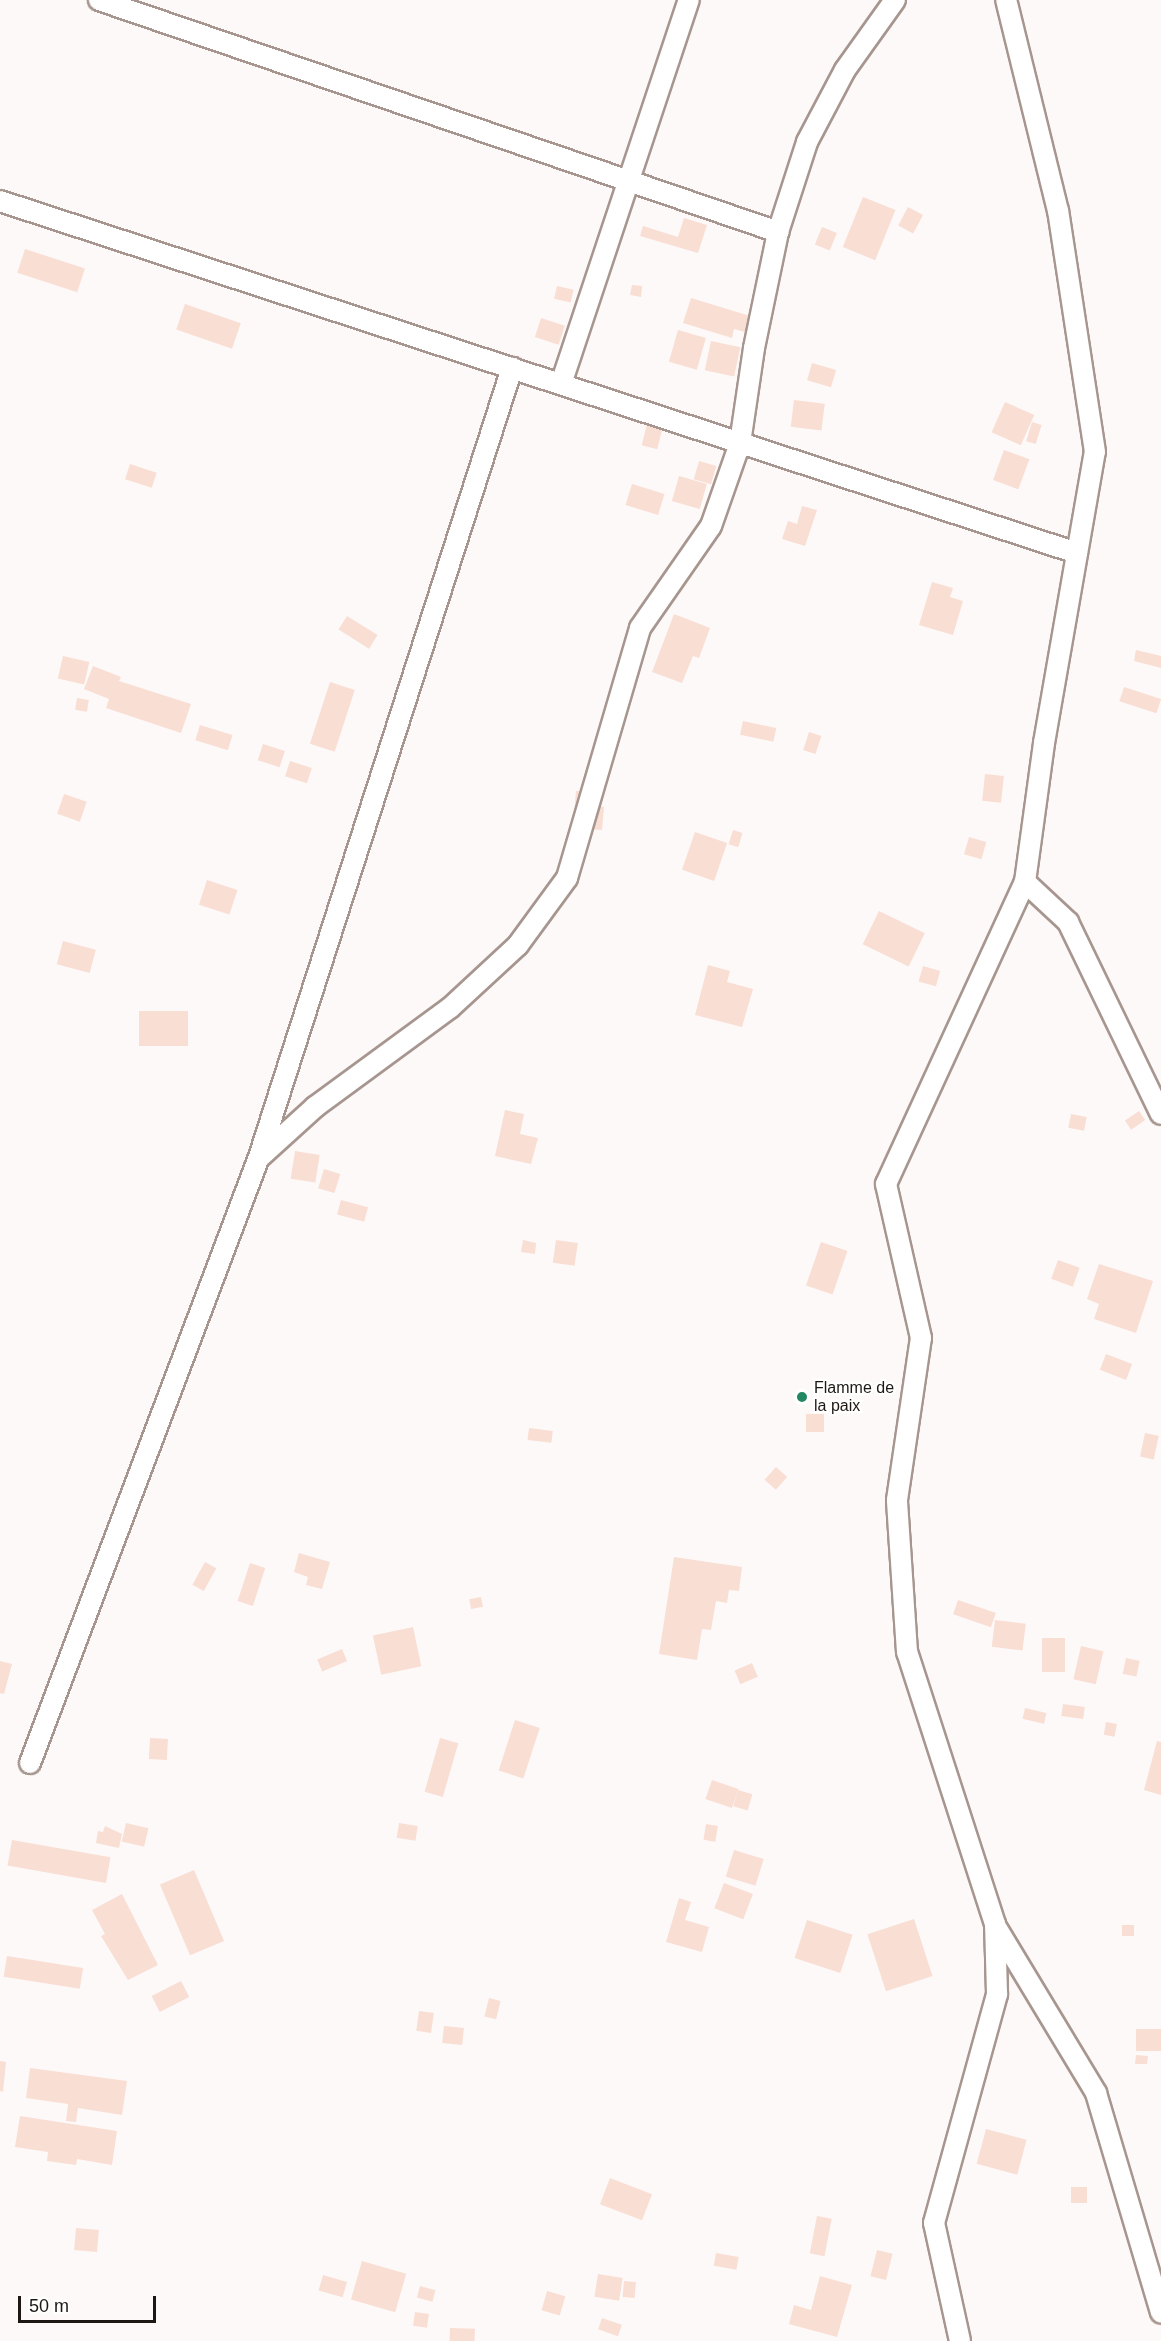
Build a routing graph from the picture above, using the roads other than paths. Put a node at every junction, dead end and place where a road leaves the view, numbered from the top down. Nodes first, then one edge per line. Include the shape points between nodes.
1 (99, 0) edge
2 (689, 0) edge
3 (895, 0) edge
4 (1006, 0) edge
5 (629, 181) junction
6 (0, 201) edge
7 (778, 232) junction
8 (512, 368) junction
9 (561, 384) junction
10 (740, 443) junction
11 (1077, 552) junction
12 (1025, 882) junction
13 (1161, 1114) edge
14 (260, 1157) junction
15 (30, 1763) dead end
16 (995, 1924) junction
17 (1161, 2313) edge
18 (960, 2341) edge

1 - 5 street
2 - 5 street
3 - 7 street via 845,70 807,142
4 - 11 street via 1058,211 1095,452
5 - 7 street
5 - 9 street
6 - 8 street
7 - 10 street via 754,348
8 - 9 street
8 - 14 street
9 - 10 street
10 - 11 street
10 - 14 street via 711,526 640,628 567,878 518,945 450,1008 315,1107
11 - 12 street
12 - 13 street via 1068,922
12 - 16 street via 886,1184 921,1338 897,1500 907,1652
14 - 15 street
16 - 17 street via 1096,2093
16 - 18 street via 997,1994 934,2223

